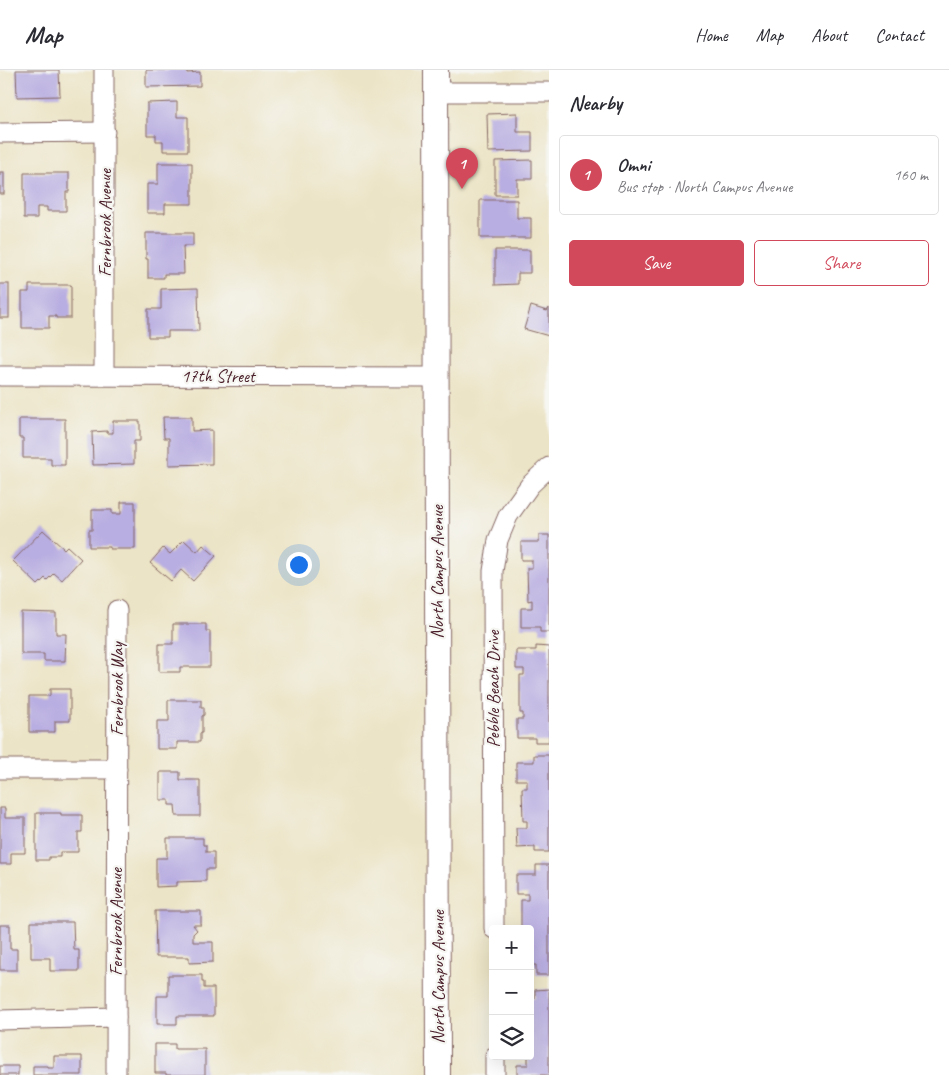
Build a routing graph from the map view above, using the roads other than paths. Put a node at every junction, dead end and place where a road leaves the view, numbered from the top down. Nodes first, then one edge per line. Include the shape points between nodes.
1 (104, 70) edge
2 (436, 81) edge
3 (549, 92) edge
4 (104, 132) junction
5 (0, 133) edge
6 (104, 375) junction
7 (0, 376) edge
8 (436, 377) junction
9 (549, 467) edge
10 (117, 610) dead end
11 (0, 769) edge
12 (117, 769) junction
13 (494, 925) edge
14 (116, 1017) junction
15 (0, 1020) edge
16 (494, 1060) edge
17 (116, 1075) edge
18 (438, 1075) edge
19 (495, 1075) edge

1 - 4 street, Fernbrook Avenue
2 - 3 street
2 - 8 main road, North Campus Avenue
4 - 5 street
4 - 6 street, Fernbrook Avenue
6 - 7 street, 17th Street
6 - 8 street, 17th Street
8 - 18 main road, North Campus Avenue
9 - 13 street, Pebble Beach Drive via 530,485 508,516 498,540 493,571
10 - 12 street, Fernbrook Way
11 - 12 street
12 - 14 street, Fernbrook Avenue
14 - 15 street
14 - 17 street, Fernbrook Avenue
16 - 19 street

